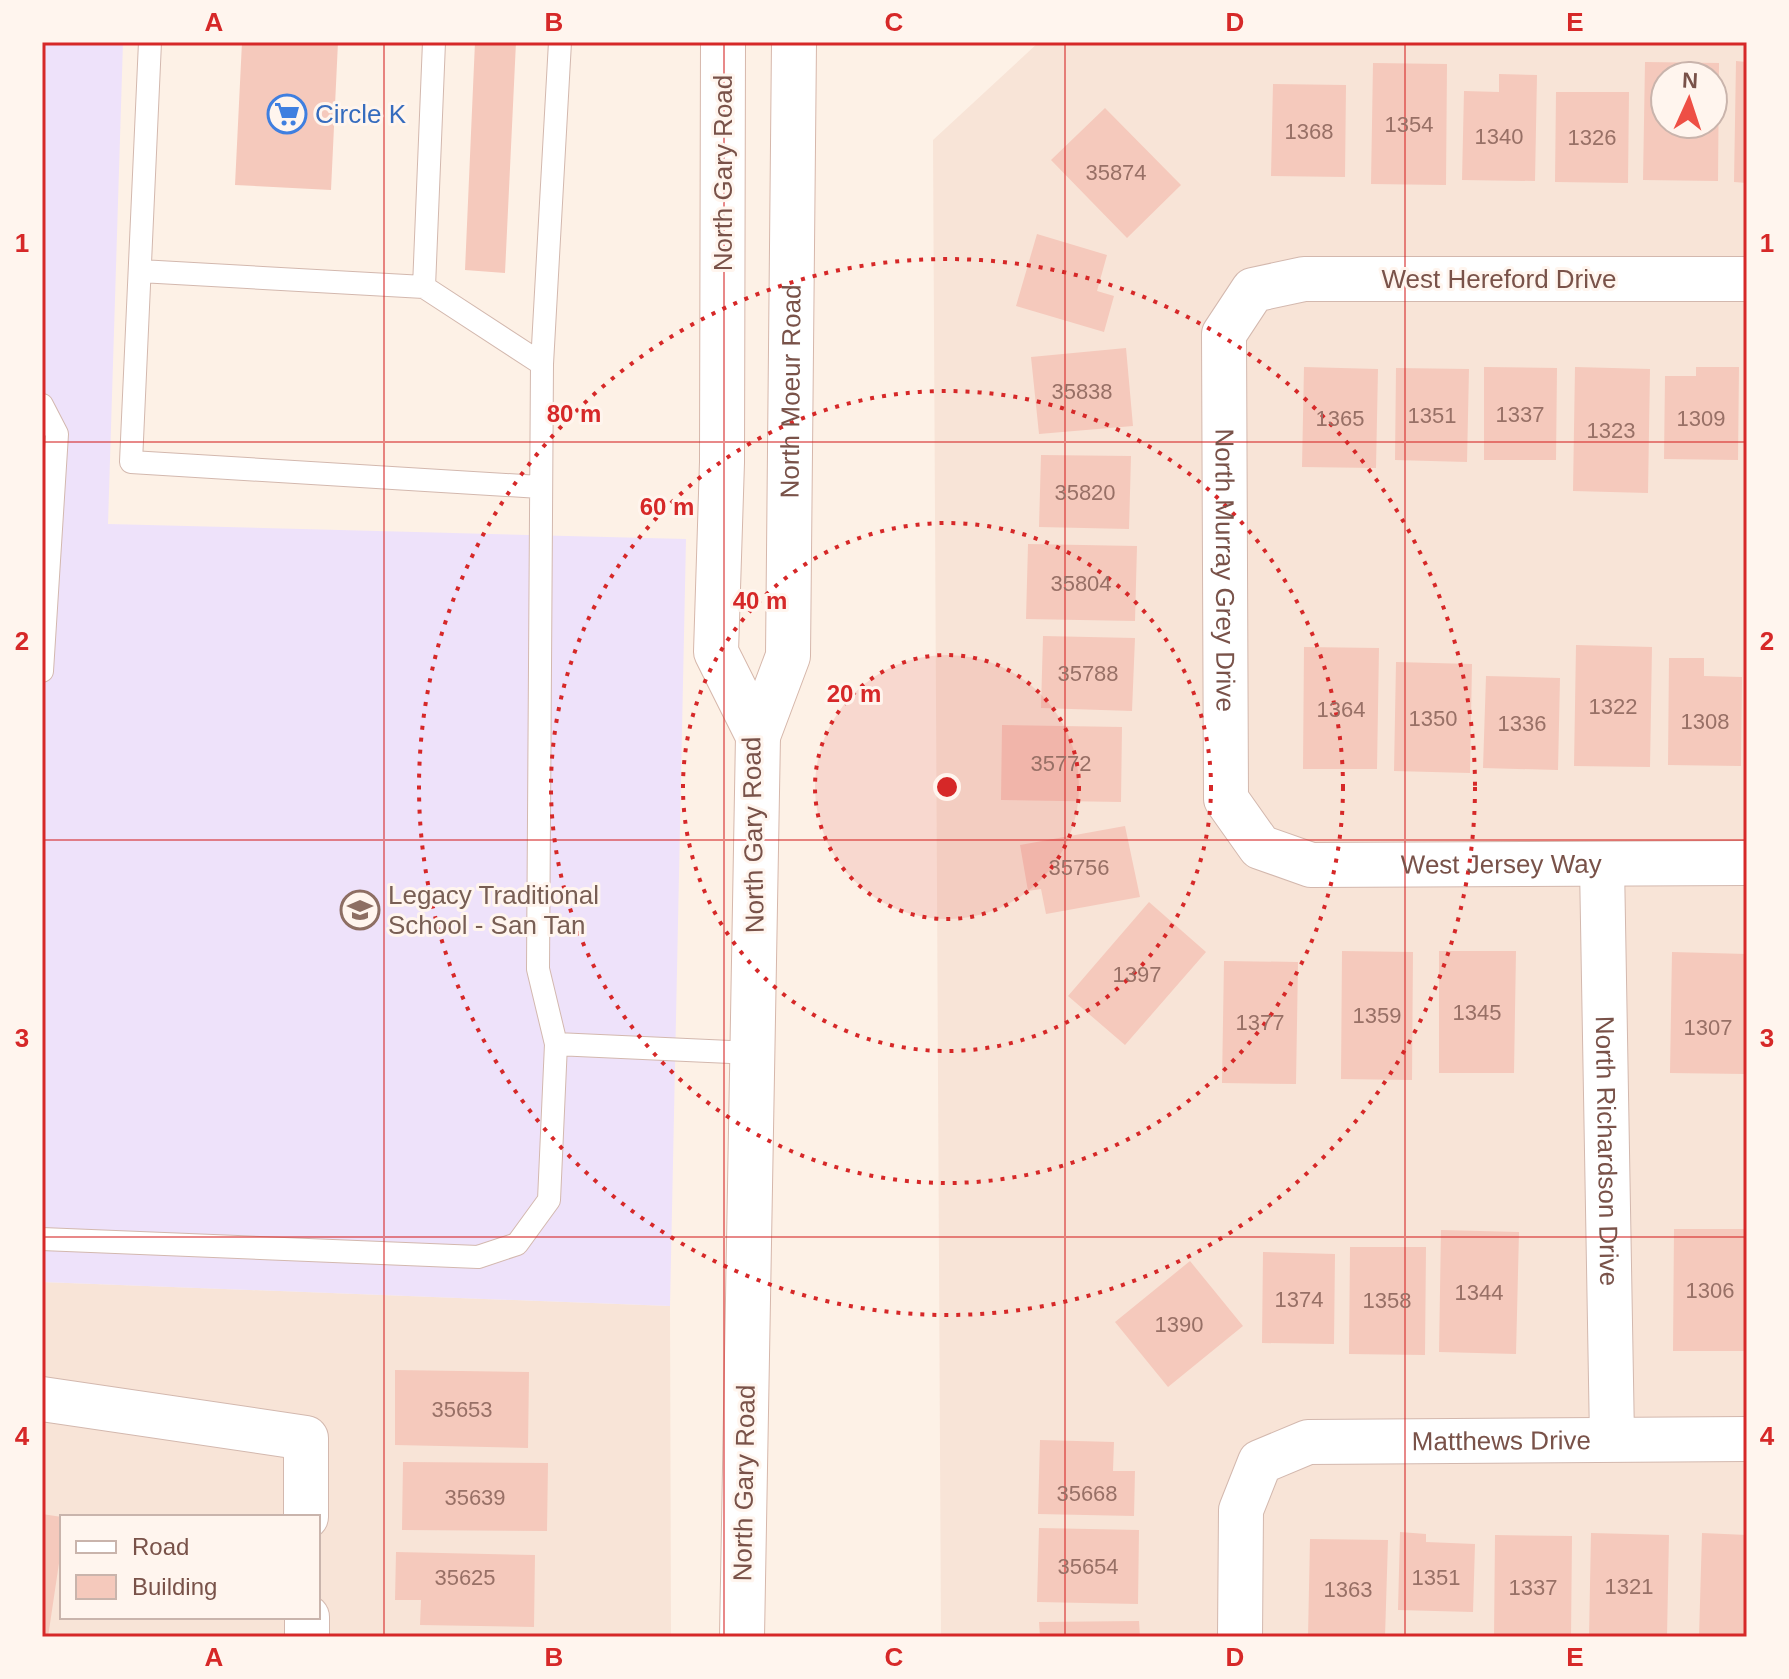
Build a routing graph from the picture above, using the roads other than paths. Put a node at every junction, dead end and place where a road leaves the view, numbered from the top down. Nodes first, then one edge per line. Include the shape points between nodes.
1 (150, 42) edge
2 (434, 42) edge
3 (560, 42) edge
4 (723, 42) edge
5 (794, 42) edge
6 (140, 271) junction
7 (1747, 279) edge
8 (424, 287) junction
9 (1253, 290) joint
10 (542, 364) junction
11 (42, 405) edge
12 (540, 487) junction
13 (42, 671) edge
14 (758, 736) junction
15 (1260, 847) joint
16 (1747, 863) edge
17 (1602, 865) junction
18 (556, 1044) junction
19 (752, 1053) junction
20 (42, 1239) edge
21 (42, 1399) edge
22 (1612, 1438) junction
23 (1747, 1439) edge
24 (306, 1515) edge
25 (742, 1637) edge
26 (1240, 1637) edge

1 - 6 lane
2 - 8 lane
3 - 10 lane
4 - 14 street, North Gary Road via 716,652
5 - 14 street, North Moeur Road via 788,656
6 - 8 lane
6 - 12 lane via 131,462
7 - 9 street, West Hereford Drive via 1304,279
8 - 10 lane
9 - 15 street, North Murray Grey Drive via 1224,334 1226,799
10 - 12 lane
11 - 13 lane via 57,434
12 - 18 lane via 538,969
14 - 19 street, North Gary Road
15 - 17 street, West Jersey Way via 1311,865
16 - 17 street, West Jersey Way
17 - 22 street, North Richardson Drive
18 - 19 lane
18 - 20 lane via 549,1200 517,1244 478,1257
19 - 25 street, North Gary Road
21 - 24 street via 306,1438
22 - 23 street, Matthews Drive
22 - 26 street, Matthews Drive via 1308,1442 1260,1462 1241,1510

